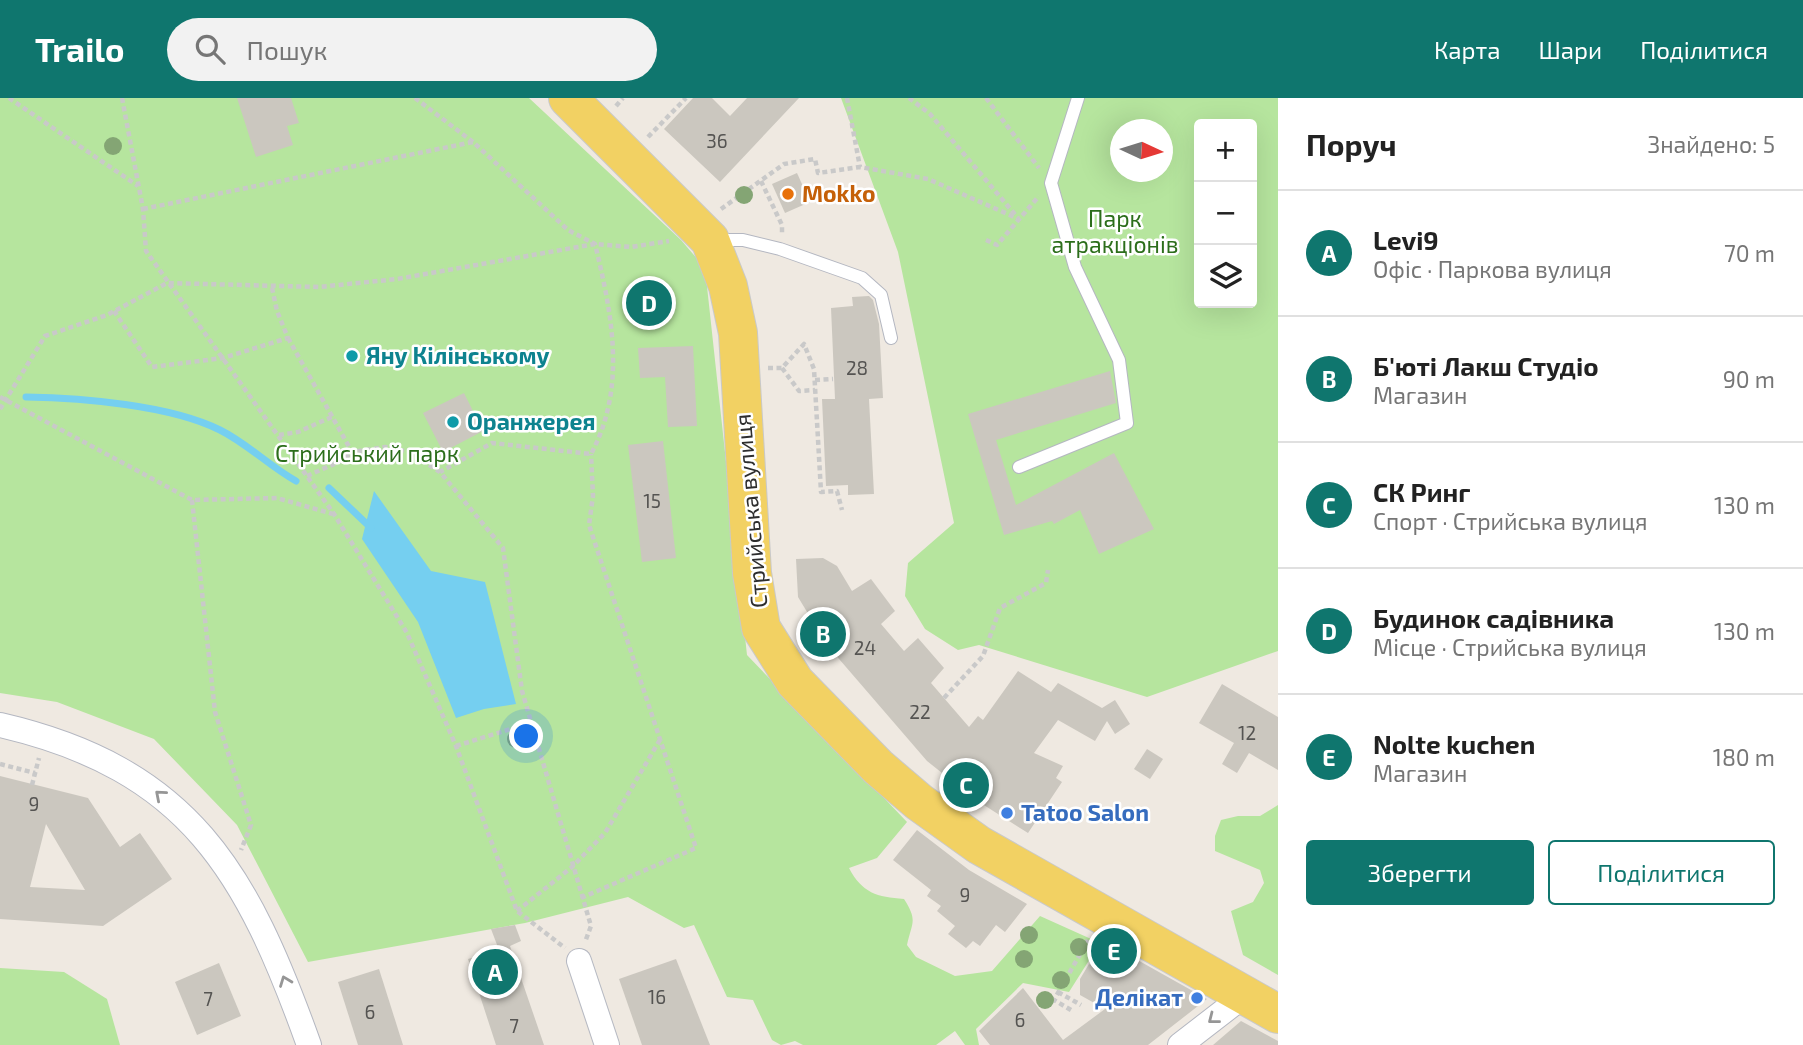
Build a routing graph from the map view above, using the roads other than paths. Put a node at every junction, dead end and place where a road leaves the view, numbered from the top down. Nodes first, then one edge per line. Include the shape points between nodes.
1 (568, 98) edge
2 (1078, 98) edge
3 (704, 230) junction
4 (891, 338) dead end
5 (1019, 467) dead end
6 (0, 725) edge
7 (579, 961) road end
8 (1246, 993) junction
9 (1278, 1014) edge
10 (309, 1045) edge
11 (607, 1045) edge
12 (1180, 1045) edge

1 - 3 main road, Стрийська вулиця
2 - 5 lane via 1051,183 1074,267 1119,360 1128,423
3 - 4 lane via 780,249 862,278 881,295
3 - 8 main road, Стрийська вулиця via 728,286 738,333 752,573 761,628 795,682 878,767 979,845
10 -> 6 street via 254,911 229,869 192,823 153,788 85,750
7 - 11 street
8 - 9 main road, Стрийська вулиця
8 -> 12 street

